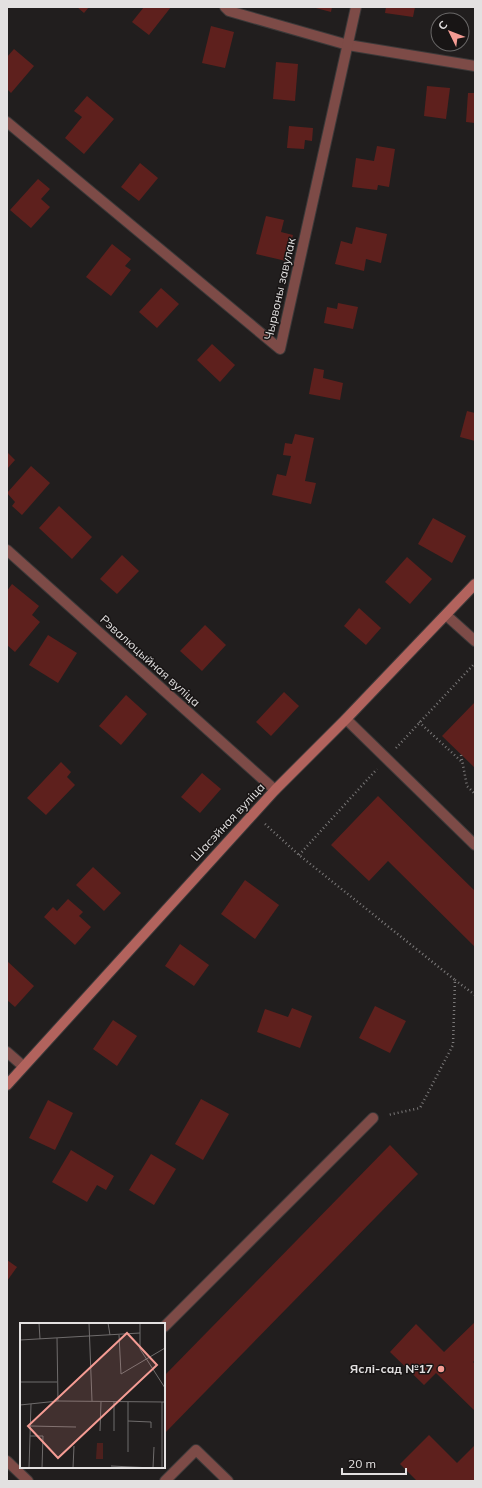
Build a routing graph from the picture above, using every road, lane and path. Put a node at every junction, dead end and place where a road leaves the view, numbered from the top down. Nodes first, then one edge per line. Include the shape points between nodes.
1 (225, 7) edge
2 (356, 7) edge
3 (348, 46) junction
4 (475, 66) edge
5 (7, 122) edge
6 (7, 550) edge
7 (475, 584) edge
8 (446, 615) junction
9 (475, 641) edge
10 (346, 719) junction
11 (419, 722) dead end
12 (461, 755) dead end
13 (463, 763) junction
14 (275, 790) junction
15 (475, 794) edge
16 (253, 813) junction
17 (475, 845) edge
18 (455, 980) junction
19 (475, 995) edge
20 (7, 1052) edge
21 (23, 1066) junction
22 (7, 1085) edge
23 (373, 1118) joint
24 (165, 1326) edge
25 (7, 1461) edge
26 (21, 1470) edge
27 (28, 1481) edge
28 (165, 1481) edge
29 (228, 1481) edge

1 - 3 street via 229,11
2 - 3 street, Чырвоны завулак
3 - 4 street
3 - 5 street, Чырвоны завулак via 280,349
6 - 14 street, Рэвалюцыйная вуліца
7 - 8 main road, Шасэйная вуліца
8 - 9 street
8 - 10 main road, Шасэйная вуліца
10 - 14 main road, Шасэйная вуліца
10 - 17 street
11 - 13 path
12 - 13 path
13 - 15 path via 467,786
14 - 16 main road, Шасэйная вуліца
16 - 18 path via 300,855
16 - 21 main road, Шасэйная вуліца
18 - 19 path
18 - 23 path via 453,1045 420,1108
20 - 21 street
21 - 22 main road, Шасэйная вуліца
23 - 24 street
25 - 26 street
26 - 27 street
28 - 29 street via 196,1450

